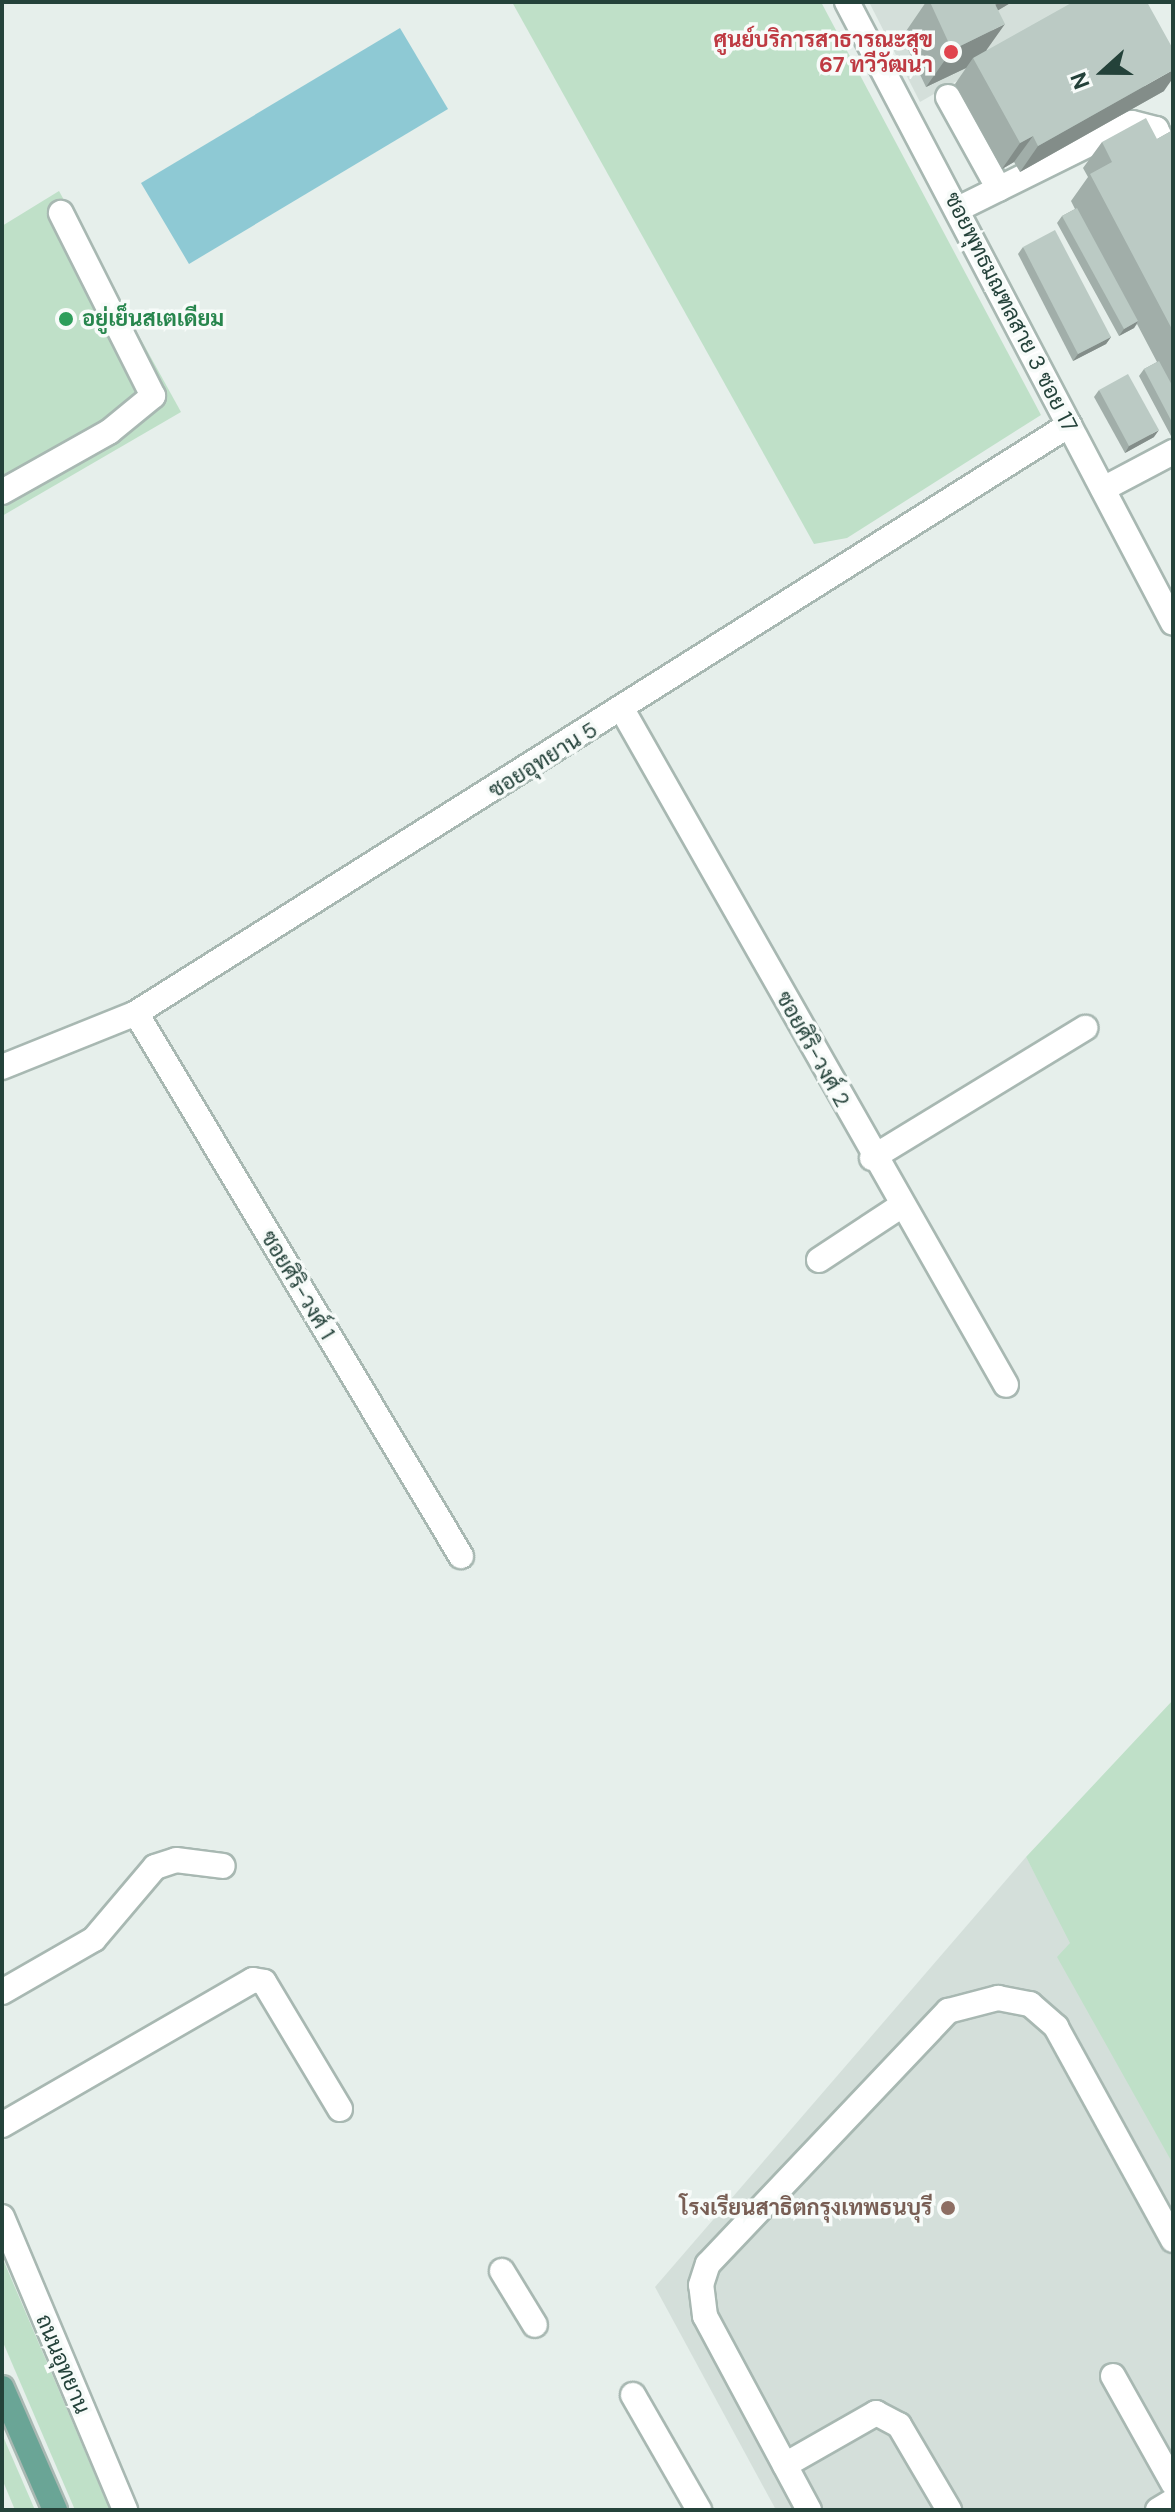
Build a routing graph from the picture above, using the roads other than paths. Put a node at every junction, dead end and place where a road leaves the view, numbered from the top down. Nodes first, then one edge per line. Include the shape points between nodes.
1 (853, 4) edge
2 (948, 97) dead end
3 (1173, 163) edge
4 (999, 189) junction
5 (958, 209) junction
6 (61, 213) dead end
7 (1069, 425) junction
8 (1173, 452) edge
9 (1103, 489) junction
10 (2, 492) edge
11 (1173, 623) edge
12 (623, 711) junction
13 (136, 1013) junction
14 (1085, 1028) dead end
15 (2, 1067) edge
16 (872, 1158) junction
17 (901, 1206) junction
18 (819, 1260) dead end
19 (1006, 1385) dead end
20 (461, 1556) dead end
21 (223, 1866) dead end
22 (2, 1992) edge
23 (340, 2109) dead end
24 (2, 2125) edge
25 (2, 2217) edge
26 (1173, 2240) edge
27 (502, 2271) dead end
28 (535, 2325) dead end
29 (1113, 2376) dead end
30 (2, 2388) edge
31 (633, 2395) dead end
32 (785, 2465) junction
33 (1173, 2483) edge
34 (1173, 2501) edge
35 (55, 2510) edge
36 (125, 2510) edge
37 (699, 2510) edge
38 (809, 2510) edge
39 (949, 2510) edge
40 (1158, 2510) edge

1 - 5 street, ซอยพุทธมณฑลสาย 3 ซอย 17
2 - 4 street
3 - 4 street via 1156,129 1132,123
4 - 5 street
5 - 7 street, ซอยพุทธมณฑลสาย 3 ซอย 17
6 - 10 street via 153,396 109,432
7 - 9 street, ซอยพุทธมณฑลสาย 3 ซอย 17
7 - 12 street, ซอยอุทยาน 5
8 - 9 street
9 - 11 street, ซอยพุทธมณฑลสาย 3 ซอย 17
12 - 13 street, ซอยอุทยาน 5
12 - 16 street, ซอยศิริ-วงศ์ 2
13 - 15 street, ซอยอุทยาน 5
13 - 20 street, ซอยศิริ-วงศ์ 1
14 - 16 street
16 - 17 street, ซอยศิริ-วงศ์ 2
17 - 18 street
17 - 19 street, ซอยศิริ-วงศ์ 2
21 - 22 street via 176,1860 155,1867 94,1939
23 - 24 street via 264,1982 253,1980
25 - 36 street, ถนนอุทยาน
26 - 32 street via 1056,2027 1030,2004 998,1998 948,2011 708,2264 705,2316
27 - 28 street
29 - 33 street
30 - 35 main road
31 - 37 street
32 - 38 street
32 - 39 street via 876,2413 899,2425
34 - 40 street

